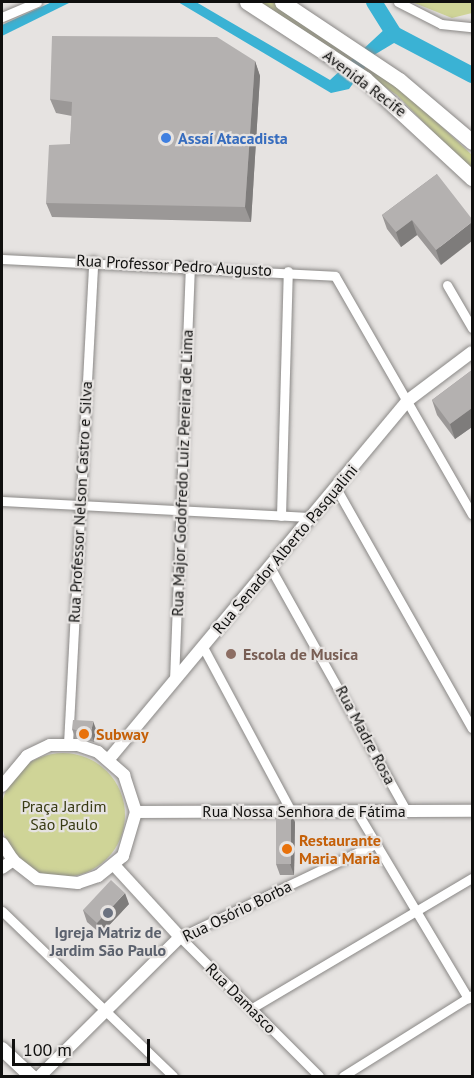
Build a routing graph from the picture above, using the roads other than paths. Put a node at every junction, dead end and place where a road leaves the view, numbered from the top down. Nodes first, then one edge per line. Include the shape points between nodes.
1 (37, 2) edge
2 (247, 2) edge
3 (283, 2) edge
4 (398, 2) edge
5 (412, 6) edge
6 (2, 17) edge
7 (472, 27) edge
8 (346, 57) junction
9 (370, 73) junction
10 (472, 142) edge
11 (472, 178) edge
12 (2, 259) edge
13 (93, 261) junction
14 (190, 266) junction
15 (288, 271) junction
16 (447, 285) dead end
17 (472, 328) edge
18 (472, 352) edge
19 (407, 401) junction
20 (336, 488) junction
21 (2, 501) edge
22 (80, 507) junction
23 (179, 513) junction
24 (472, 514) edge
25 (281, 516) junction
26 (310, 518) junction
27 (270, 567) junction
28 (203, 646) junction
29 (174, 681) junction
30 (472, 728) edge
31 (68, 744) junction
32 (109, 759) junction
33 (2, 786) edge
34 (406, 810) junction
35 (291, 811) junction
36 (472, 811) edge
37 (136, 812) junction
38 (357, 812) junction
39 (2, 843) edge
40 (375, 844) junction
41 (13, 861) junction
42 (115, 866) junction
43 (2, 868) edge
44 (472, 878) edge
45 (2, 911) edge
46 (417, 913) junction
47 (180, 937) junction
48 (470, 996) edge
49 (252, 1008) junction
50 (105, 1009) junction
51 (2, 1048) edge
52 (358, 1073) edge
53 (31, 1077) edge
54 (40, 1077) edge
55 (173, 1077) edge
56 (319, 1077) edge
57 (343, 1077) edge

1 - 6 street
2 - 8 main road, Avenida Recife
3 - 8 main road, Avenida Recife
4 - 5 street
5 - 7 street via 441,24
8 - 9 main road, Avenida Recife
9 - 10 main road, Avenida Recife via 415,92
9 - 11 main road, Avenida Recife
12 - 13 street, Rua Professor Pedro Augusto
13 - 14 street, Rua Professor Pedro Augusto
13 - 22 street, Rua Professor Nelson Castro e Silva
14 - 15 street, Rua Professor Pedro Augusto
14 - 23 street, Rua Major Godofredo Luiz Pereira de Lima
15 - 19 street, Rua Professor Pedro Augusto via 329,273 343,284
15 - 25 street
16 - 17 street
18 - 19 street, Rua Senador Alberto Pasqualini
19 - 20 street, Rua Senador Alberto Pasqualini
19 - 24 street
20 - 26 street, Rua Senador Alberto Pasqualini
20 - 30 street
21 - 22 street
22 - 23 street
22 - 31 street, Rua Professor Nelson Castro e Silva
23 - 25 street
23 - 29 street, Rua Major Godofredo Luiz Pereira de Lima
25 - 26 street
26 - 27 street, Rua Senador Alberto Pasqualini
27 - 28 street, Rua Senador Alberto Pasqualini
27 - 34 street, Rua Madre Rosa
28 - 29 street, Rua Senador Alberto Pasqualini
28 - 35 street
29 - 32 street, Rua Senador Alberto Pasqualini
31 - 32 street
31 - 33 street via 27,756
32 - 37 street via 124,775
34 - 36 street, Rua Nossa Senhora de Fátima
34 - 38 street, Rua Nossa Senhora de Fátima
35 - 37 street, Rua Nossa Senhora de Fátima
35 - 38 street, Rua Nossa Senhora de Fátima
37 - 42 street via 133,834
38 - 40 street
39 - 41 street
40 - 46 street
40 - 47 street, Rua Osório Borba
41 - 42 street via 37,879 57,884 78,883
41 - 43 street
42 - 47 street, Rua Damasco
44 - 46 street
45 - 50 street
46 - 48 street
46 - 49 street
47 - 49 street, Rua Damasco
47 - 50 street, Rua Osório Borba
48 - 52 street
49 - 56 street, Rua Damasco
50 - 54 street, Rua Osório Borba
50 - 55 street
51 - 53 main road
52 - 57 street

